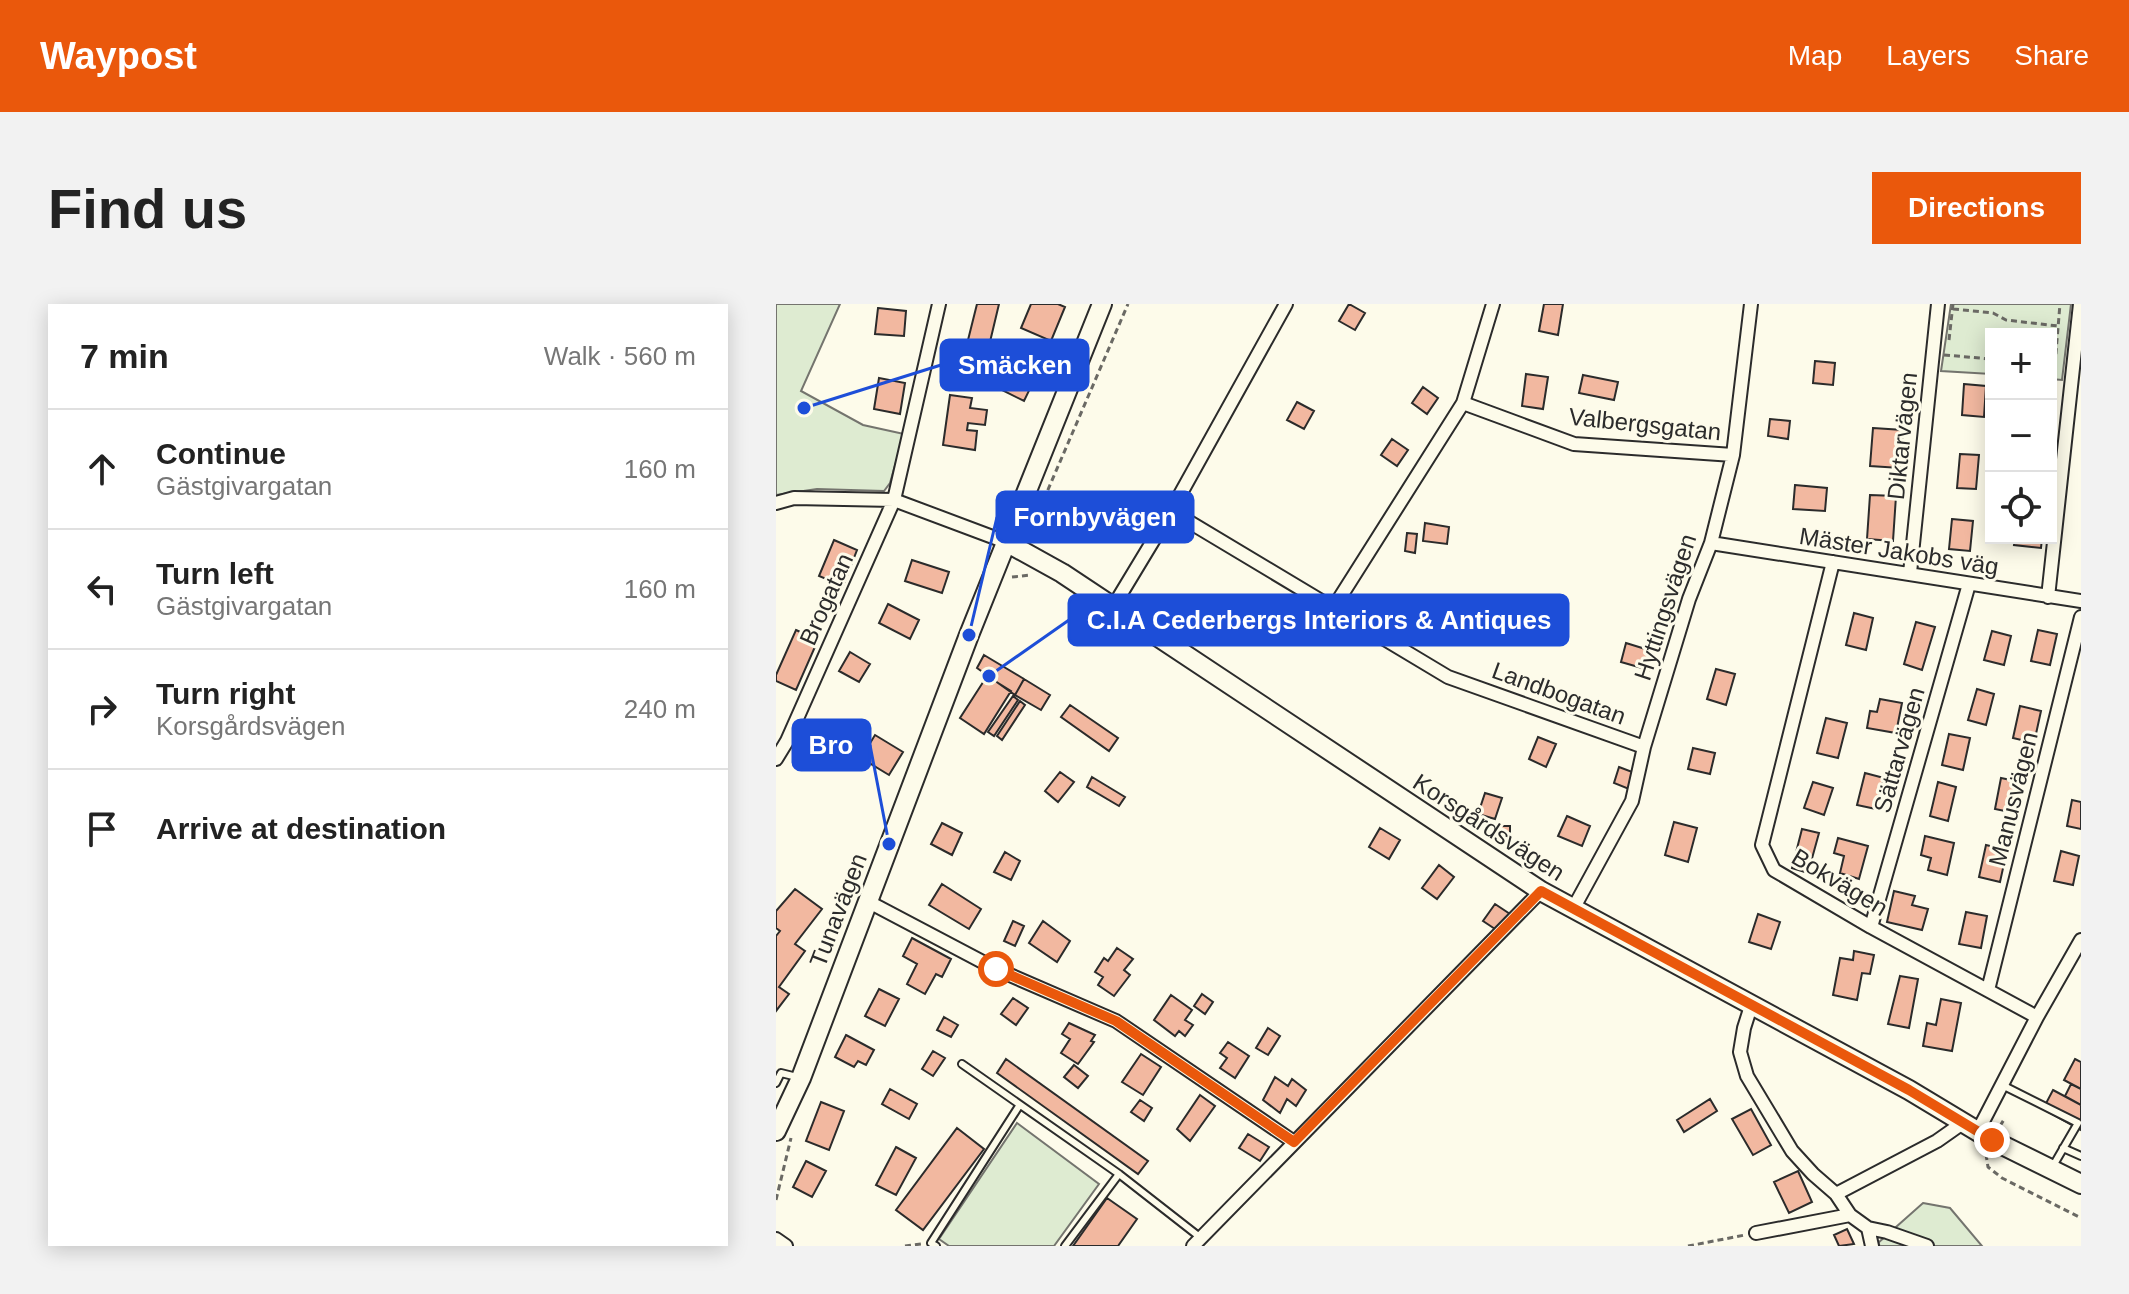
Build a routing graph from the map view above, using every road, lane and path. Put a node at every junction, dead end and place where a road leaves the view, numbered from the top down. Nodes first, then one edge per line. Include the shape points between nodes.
1 (939, 304) edge
2 (1102, 304) edge
3 (1286, 304) edge
4 (1493, 304) edge
5 (1751, 304) edge
6 (1938, 304) edge
7 (2060, 304) edge
8 (2080, 304) edge
9 (1953, 307) edge
10 (2058, 326) junction
11 (2057, 339) edge
12 (1949, 340) dead end
13 (1932, 354) junction
14 (1985, 358) edge
15 (1463, 403) junction
16 (1733, 455) junction
17 (894, 500) junction
18 (776, 503) edge
19 (1171, 511) junction
20 (1006, 542) junction
21 (1711, 543) junction
22 (1833, 562) junction
23 (1910, 573) junction
24 (1969, 584) junction
25 (2048, 597) junction
26 (2081, 601) edge
27 (1113, 607) junction
28 (1334, 607) junction
29 (2081, 617) edge
30 (1644, 747) junction
31 (776, 759) edge
32 (1541, 891) junction
33 (867, 901) junction
34 (1573, 909) junction
35 (1871, 927) junction
36 (2081, 940) edge
37 (1988, 990) junction
38 (1751, 1006) junction
39 (2037, 1017) junction
40 (962, 1064) dead end
41 (801, 1078) junction
42 (776, 1083) edge
43 (2000, 1084) junction
44 (1019, 1106) junction
45 (2005, 1118) dead end
46 (776, 1131) edge
47 (1978, 1131) junction
48 (1294, 1142) junction
49 (2063, 1148) junction
50 (787, 1149) dead end
51 (2081, 1156) edge
52 (2050, 1170) junction
53 (1119, 1174) junction
54 (2081, 1184) edge
55 (1836, 1194) junction
56 (776, 1200) edge
57 (1850, 1215) junction
58 (2081, 1218) edge
59 (1868, 1228) junction
60 (1756, 1233) joint
61 (776, 1239) edge
62 (1197, 1242) edge
63 (934, 1244) edge
64 (786, 1246) edge
65 (905, 1246) edge
66 (1065, 1246) edge
67 (1688, 1246) edge
68 (1872, 1246) edge
69 (1927, 1246) edge

1 - 17 street, Brogatan
2 - 20 street, Tunavägen
3 - 19 street
4 - 15 street
5 - 16 street, Hyttingsvägen
6 - 13 street, Diktarvägen
7 - 10 path
8 - 25 street
9 - 10 path
9 - 12 path
10 - 11 path
13 - 14 path
13 - 23 street, Diktarvägen
15 - 16 street, Valbergsgatan via 1574,444
15 - 28 street
16 - 21 street, Hyttingsvägen
17 - 18 street via 794,498
17 - 20 street
17 - 31 street, Brogatan
19 - 27 street
19 - 28 street, Landbogatan
20 - 27 street, Korsgårdsvägen
20 - 33 street, Tunavägen
21 - 22 street, Mäster Jakobs väg
21 - 30 street, Hyttingsvägen
22 - 23 street, Mäster Jakobs väg
22 - 35 street, Bokvägen via 1762,845 1774,870
23 - 24 street, Mäster Jakobs väg
24 - 25 street, Mäster Jakobs väg
24 - 35 street, Sättarvägen
25 - 26 street, Mäster Jakobs väg
27 - 32 street, Korsgårdsvägen
28 - 30 street, Landbogatan via 1448,677
29 - 37 street, Manusvägen
30 - 34 street, Hyttingsvägen via 1632,801
32 - 34 street, Korsgårdsvägen
32 - 48 street
33 - 41 street, Tunavägen
33 - 48 street via 996,969 1116,1021
34 - 38 street, Korsgårdsvägen
35 - 37 street, Bokvägen
36 - 39 street
37 - 39 street, Bokvägen
38 - 47 street, Korsgårdsvägen
38 - 55 street via 1740,1052 1747,1076 1792,1151
39 - 43 street
40 - 44 lane
41 - 42 lane via 781,1073
41 - 46 street, Tunavägen
43 - 47 street
43 - 49 lane via 2078,1123
44 - 53 lane
44 - 63 lane
45 - 47 path
47 - 52 street, Korsgårdsvägen
47 - 55 street via 1937,1141
47 - 58 path via 1988,1167
48 - 62 street
49 - 51 lane
49 - 52 lane
50 - 56 path
52 - 54 street, Korsgårdsvägen
53 - 62 lane
53 - 66 lane
55 - 57 street
57 - 59 street
57 - 60 street
59 - 68 street
59 - 69 street
60 - 67 path
61 - 64 street
63 - 65 path

